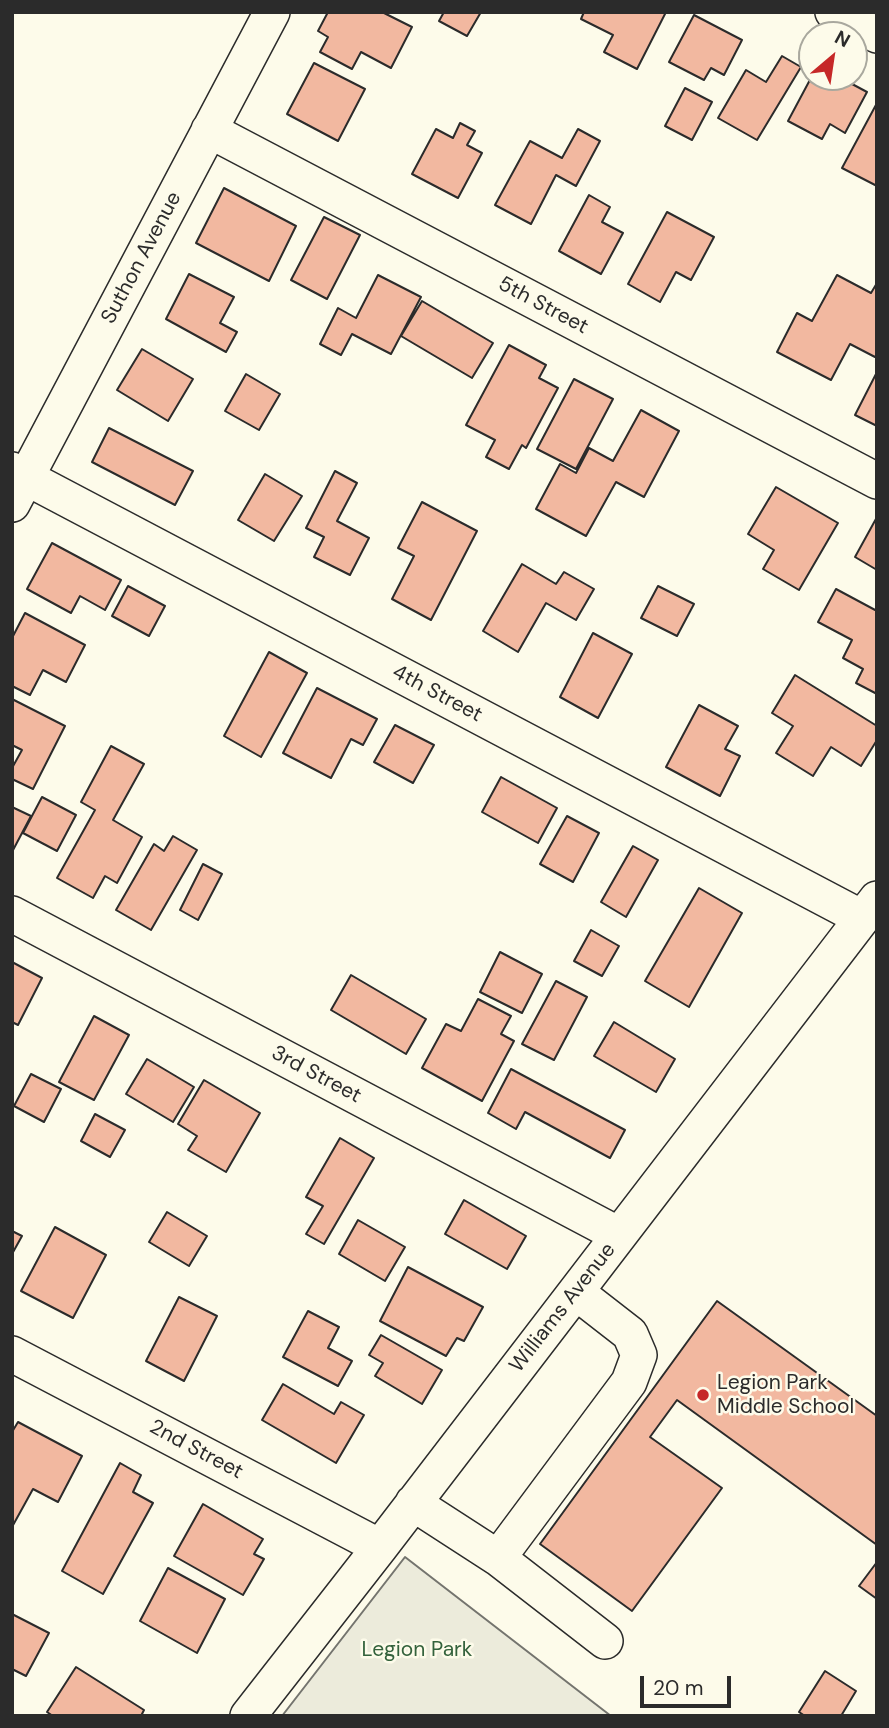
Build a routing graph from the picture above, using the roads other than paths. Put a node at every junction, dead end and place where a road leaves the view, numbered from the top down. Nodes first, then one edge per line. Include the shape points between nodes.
1 (272, 12) edge
2 (833, 12) edge
3 (877, 35) edge
4 (209, 130) junction
5 (877, 481) edge
6 (17, 484) edge
7 (870, 908) edge
8 (12, 914) edge
9 (619, 1235) junction
10 (576, 1292) junction
11 (12, 1354) edge
12 (413, 1503) junction
13 (380, 1547) junction
14 (498, 1558) junction
15 (605, 1641) dead end
16 (248, 1716) edge

1 - 4 street, Suthon Avenue
2 - 3 street
4 - 5 street, 5th Street
4 - 6 street, Suthon Avenue
6 - 7 street, 4th Street
7 - 9 street, Williams Avenue
8 - 9 street, 3rd Street
9 - 10 street, Williams Avenue
10 - 12 street, Williams Avenue
10 - 14 street via 630,1334 639,1355 629,1382
11 - 13 street, 2nd Street
12 - 13 street, Williams Avenue
12 - 14 street
13 - 16 street, Williams Avenue
14 - 15 street

